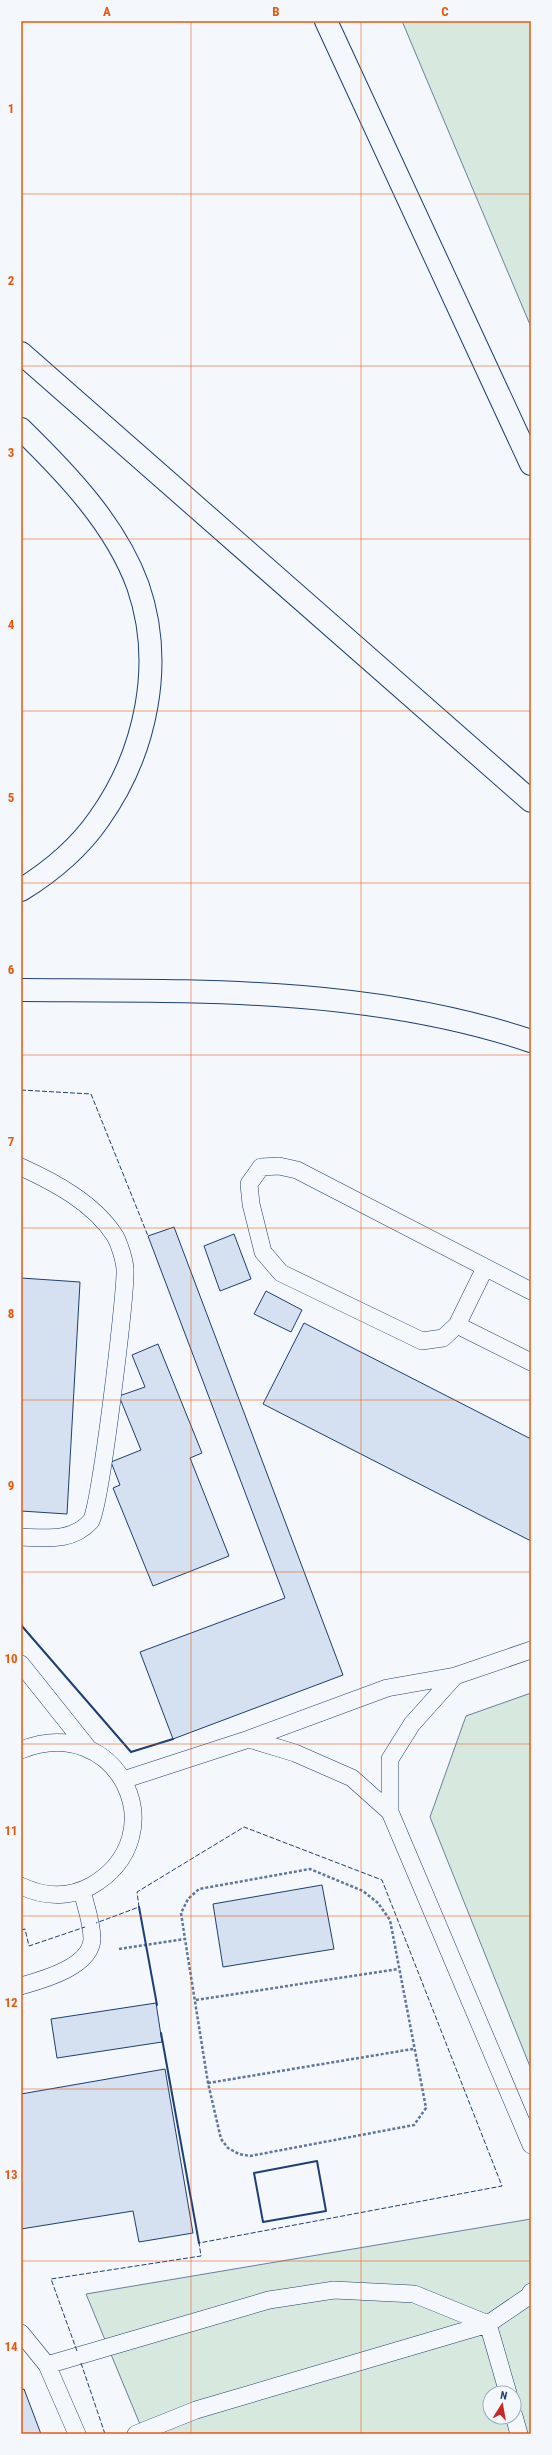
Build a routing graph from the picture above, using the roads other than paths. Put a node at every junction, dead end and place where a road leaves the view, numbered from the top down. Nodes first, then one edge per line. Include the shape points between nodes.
1 (326, 21) edge
2 (21, 353) edge
3 (21, 430) edge
4 (531, 464) edge
5 (531, 801) edge
6 (21, 890) edge
7 (21, 990) edge
8 (531, 1041) edge
9 (21, 1166) edge
10 (485, 1268) junction
11 (531, 1291) edge
12 (457, 1325) junction
13 (531, 1362) edge
14 (21, 1537) edge
15 (531, 1650) edge
16 (21, 1664) edge
17 (455, 1676) junction
18 (249, 1739) junction
19 (88, 1748) junction
20 (21, 1750) edge
21 (123, 1780) junction
22 (390, 1812) junction
23 (21, 1886) edge
24 (82, 1891) junction
25 (21, 1986) edge
26 (531, 2145) edge
27 (531, 2292) edge
28 (488, 2324) junction
29 (21, 2334) edge
30 (47, 2365) junction
31 (506, 2385) edge
32 (77, 2434) edge
33 (136, 2434) edge

1 - 4 highway
2 - 5 highway
3 - 6 highway via 90,504 120,550 142,601 150,655 142,725 132,757 117,790 99,820 85,836 51,868
7 - 8 highway via 254,994 353,1001 471,1023
9 - 14 lane via 56,1183 96,1215 115,1236 126,1269 103,1467 92,1520 78,1532 57,1539
10 - 11 lane
10 - 12 lane
10 - 12 lane via 297,1170 279,1166 261,1167 249,1184 251,1204 263,1252 280,1274 422,1341 443,1338
12 - 13 lane
15 - 17 lane
16 - 19 lane
17 - 18 lane via 386,1688
17 - 22 lane via 412,1724 390,1759
18 - 21 lane
18 - 22 lane via 295,1753 352,1778
19 - 20 lane via 63,1741 39,1743
19 - 21 lane via 108,1761
21 - 24 lane via 132,1806 132,1832 122,1857 110,1873
22 - 26 lane
23 - 24 lane via 35,1893 58,1895
24 - 25 lane via 92,1941 87,1955 66,1970
27 - 28 lane
28 - 30 lane via 414,2294 334,2290 269,2300
28 - 31 lane
28 - 33 lane via 196,2410
29 - 30 lane
30 - 32 lane

